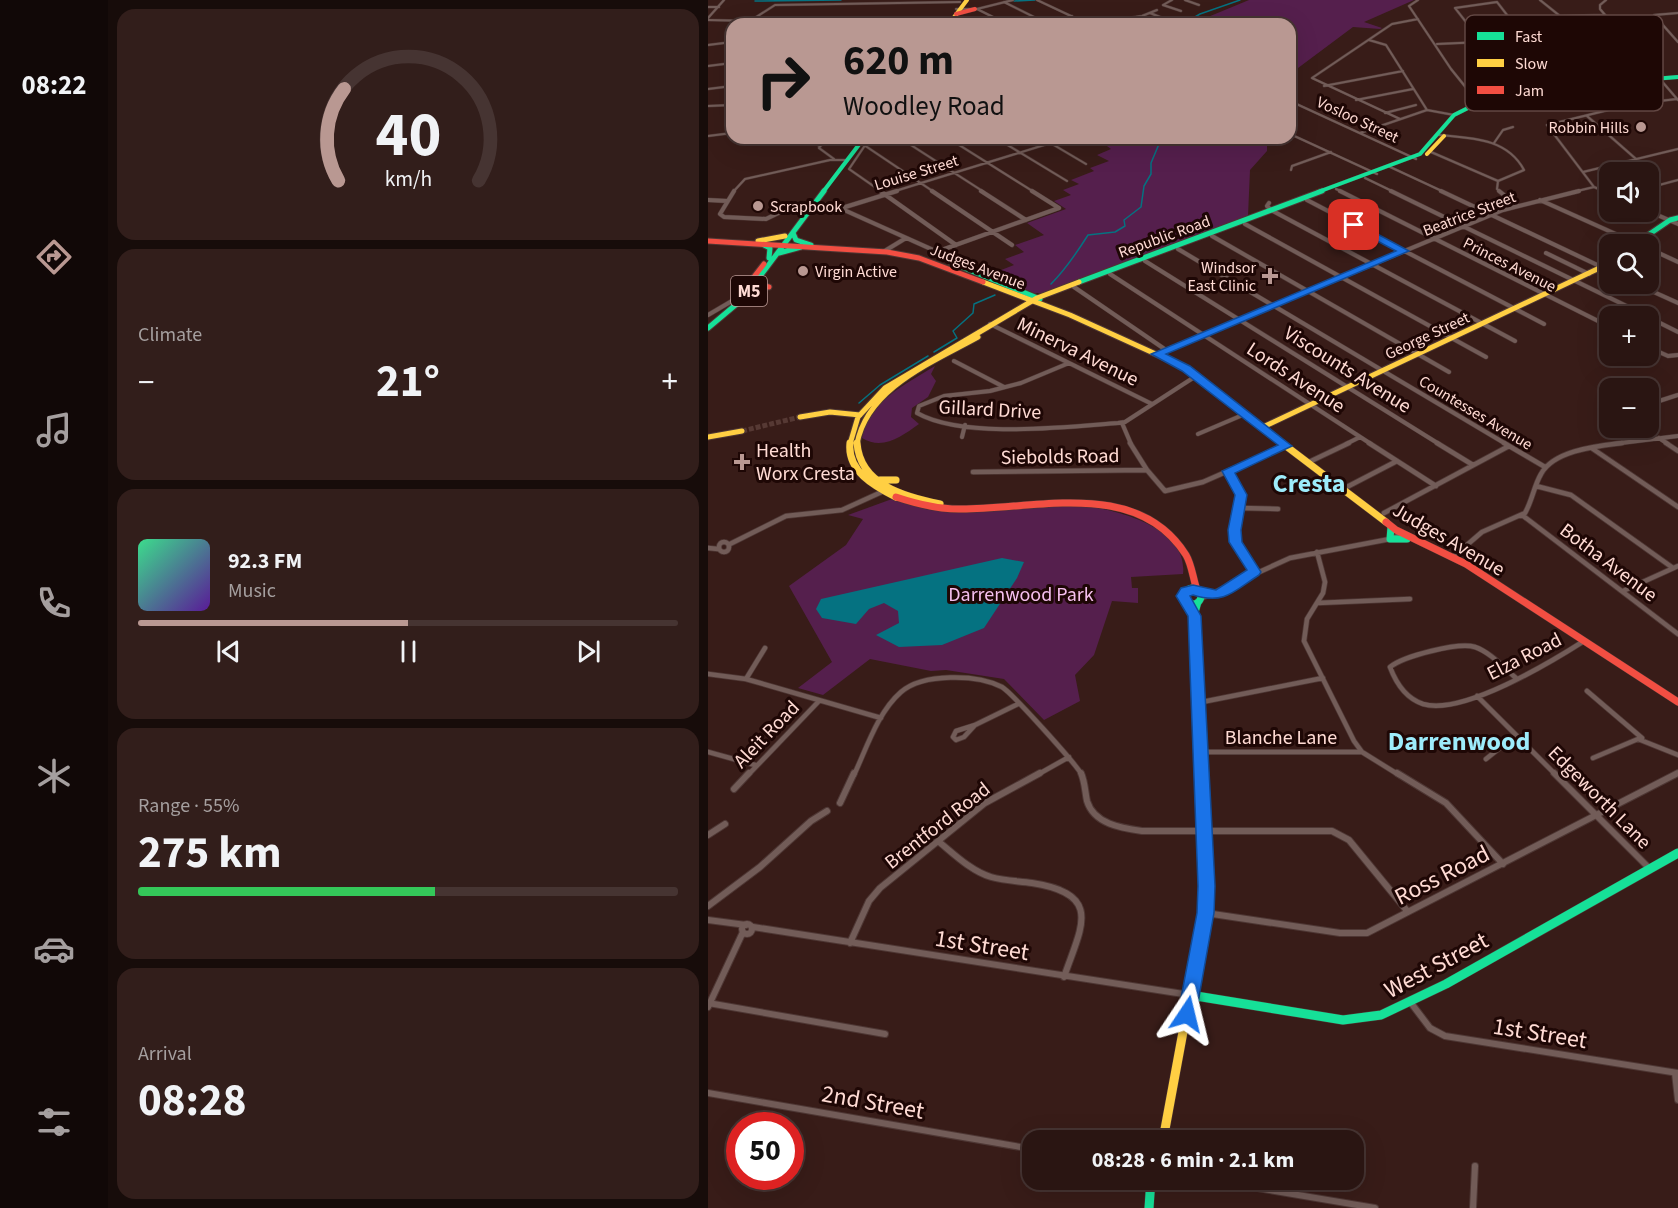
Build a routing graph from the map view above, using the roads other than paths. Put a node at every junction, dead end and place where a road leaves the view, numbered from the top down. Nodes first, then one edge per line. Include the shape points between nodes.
1 (724, 0) edge
2 (1013, 0) edge
3 (1038, 0) edge
4 (1172, 0) edge
5 (1185, 0) edge
6 (1418, 0) edge
7 (1540, 0) edge
8 (1604, 0) edge
9 (1496, 1) edge
10 (1004, 2) junction
11 (1163, 5) junction
12 (1199, 5) dead end
13 (708, 7) edge
14 (719, 7) junction
15 (964, 8) edge
16 (1181, 11) dead end
17 (1678, 13) edge
18 (1150, 14) junction
19 (1508, 15) edge
20 (1559, 15) edge
21 (1605, 15) edge
22 (1654, 15) edge
23 (1072, 16) junction
24 (754, 18) edge
25 (952, 18) edge
26 (991, 18) edge
27 (1036, 18) edge
28 (1066, 18) edge
29 (1076, 18) edge
30 (1125, 18) edge
31 (1161, 18) edge
32 (708, 19) edge
33 (1418, 19) junction
34 (726, 20) edge
35 (1465, 21) edge
36 (1663, 25) edge
37 (1369, 40) junction
38 (1678, 42) edge
39 (726, 43) edge
40 (1465, 43) edge
41 (1437, 44) junction
42 (708, 45) edge
43 (726, 64) edge
44 (708, 66) edge
45 (1403, 71) junction
46 (1678, 78) edge
47 (1663, 79) edge
48 (1663, 83) edge
49 (1324, 86) junction
50 (1465, 86) edge
51 (726, 87) edge
52 (708, 89) edge
53 (1413, 89) junction
54 (1356, 100) junction
55 (1678, 100) edge
56 (1663, 101) edge
57 (1296, 104) edge
58 (726, 105) edge
59 (1416, 105) dead end
60 (708, 106) edge
61 (1427, 110) junction
62 (1465, 111) edge
63 (1468, 111) edge
64 (1607, 111) edge
65 (1385, 113) junction
66 (1454, 115) junction
67 (1587, 116) junction
68 (1400, 119) junction
69 (1513, 127) dead end
70 (1360, 133) junction
71 (726, 134) edge
72 (1442, 135) junction
73 (708, 136) edge
74 (1296, 137) edge
75 (1494, 143) junction
76 (815, 144) edge
77 (854, 144) edge
78 (862, 144) edge
79 (863, 144) edge
80 (867, 144) edge
81 (909, 144) edge
82 (957, 144) edge
83 (1006, 144) edge
84 (1048, 144) edge
85 (1053, 144) edge
86 (820, 146) joint
87 (1678, 149) edge
88 (1331, 152) junction
89 (1431, 152) junction
90 (1020, 153) junction
91 (1414, 158) junction
92 (834, 159) junction
93 (845, 159) junction
94 (1636, 159) junction
95 (987, 163) junction
96 (1086, 164) dead end
97 (1390, 167) junction
98 (1291, 170) dead end
99 (1583, 172) junction
100 (954, 173) junction
101 (1375, 173) junction
102 (1365, 178) junction
103 (1678, 180) edge
104 (1067, 181) dead end
105 (1498, 181) junction
106 (920, 183) junction
107 (1659, 185) edge
108 (1594, 187) junction
109 (1336, 189) junction
110 (1599, 189) edge
111 (885, 195) junction
112 (708, 200) edge
113 (1540, 200) junction
114 (727, 201) junction
115 (1306, 201) junction
116 (813, 203) junction
117 (1518, 206) junction
118 (790, 207) junction
119 (842, 208) junction
120 (1271, 209) junction
121 (803, 211) junction
122 (1491, 215) junction
123 (1659, 216) edge
124 (1678, 218) edge
125 (1670, 220) junction
126 (1027, 221) junction
127 (1245, 224) junction
128 (1678, 224) edge
129 (1463, 227) junction
130 (793, 232) junction
131 (993, 232) junction
132 (1615, 234) edge
133 (1651, 234) edge
134 (1212, 236) junction
135 (907, 238) junction
136 (1434, 239) junction
137 (708, 240) edge
138 (761, 243) junction
139 (781, 245) junction
140 (811, 245) junction
141 (956, 245) junction
142 (1012, 245) dead end
143 (1178, 249) junction
144 (1404, 251) junction
145 (886, 252) junction
146 (936, 252) junction
147 (1546, 253) dead end
148 (1659, 253) edge
149 (769, 258) junction
150 (1145, 261) junction
151 (1678, 262) edge
152 (1599, 263) edge
153 (1373, 264) junction
154 (1599, 270) edge
155 (1110, 274) junction
156 (1588, 274) junction
157 (989, 275) dead end
158 (1340, 278) junction
159 (759, 279) junction
160 (1574, 281) junction
161 (752, 287) junction
162 (768, 287) dead end
163 (1074, 287) junction
164 (1308, 292) junction
165 (1658, 294) edge
166 (1545, 295) junction
167 (737, 298) junction
168 (1036, 300) junction
169 (1678, 303) edge
170 (1275, 305) junction
171 (1625, 306) edge
172 (1515, 309) junction
173 (708, 315) edge
174 (1239, 320) junction
175 (708, 322) edge
176 (1599, 322) edge
177 (1659, 322) edge
178 (1484, 324) junction
179 (1544, 324) dead end
180 (992, 325) junction
181 (708, 328) edge
182 (1678, 332) edge
183 (1203, 335) junction
184 (1451, 339) junction
185 (1515, 341) dead end
186 (1166, 350) junction
187 (1659, 352) edge
188 (1157, 354) junction
189 (1418, 354) junction
190 (1678, 355) edge
191 (1486, 357) dead end
192 (954, 361) dead end
193 (1069, 363) junction
194 (1384, 371) junction
195 (1449, 372) dead end
196 (1196, 376) junction
197 (1004, 387) junction
198 (1348, 387) junction
199 (1678, 394) edge
200 (1659, 401) edge
201 (1152, 404) junction
202 (1311, 405) junction
203 (1245, 414) junction
204 (861, 415) junction
205 (800, 417) tunnel mouth
206 (1122, 423) junction
207 (965, 426) junction
208 (1263, 427) junction
209 (742, 430) tunnel mouth
210 (1198, 434) dead end
211 (1360, 436) junction
212 (1678, 436) edge
213 (708, 437) edge
214 (962, 437) dead end
215 (1659, 438) junction
216 (1287, 446) junction
217 (1509, 446) junction
218 (1593, 449) junction
219 (1678, 451) edge
220 (1397, 461) junction
221 (1308, 462) junction
222 (1473, 465) junction
223 (1545, 467) junction
224 (1147, 470) junction
225 (1228, 471) junction
226 (974, 472) dead end
227 (875, 478) junction
228 (1436, 486) junction
229 (1536, 486) junction
230 (1343, 489) junction
231 (884, 490) junction
232 (905, 495) junction
233 (982, 507) junction
234 (1678, 507) edge
235 (1240, 508) junction
236 (1278, 509) dead end
237 (1384, 513) dead end
238 (1522, 515) junction
239 (1391, 527) junction
240 (1402, 534) junction
241 (1390, 539) junction
242 (1413, 540) junction
243 (708, 548) edge
244 (1317, 552) junction
245 (1452, 557) junction
246 (1676, 567) edge
247 (1255, 572) junction
248 (1192, 580) junction
249 (1188, 591) junction
250 (1623, 591) junction
251 (1200, 596) junction
252 (1410, 599) dead end
253 (1188, 602) junction
254 (1317, 603) junction
255 (1194, 616) junction
256 (1678, 634) edge
257 (1584, 641) junction
258 (765, 648) dead end
259 (708, 674) edge
260 (1323, 678) junction
261 (1516, 678) junction
262 (746, 679) junction
263 (1587, 691) dead end
264 (1477, 696) junction
265 (819, 700) junction
266 (1678, 702) edge
267 (1197, 703) junction
268 (1018, 704) junction
269 (880, 718) junction
270 (975, 725) dead end
271 (1516, 735) junction
272 (1644, 740) junction
273 (708, 752) edge
274 (1200, 752) junction
275 (1362, 752) junction
276 (1678, 755) edge
277 (1069, 757) junction
278 (1593, 758) dead end
279 (1486, 759) dead end
280 (754, 765) junction
281 (1678, 773) edge
282 (734, 789) dead end
283 (840, 803) dead end
284 (826, 811) dead end
285 (1597, 816) junction
286 (725, 824) dead end
287 (1204, 831) junction
288 (708, 835) edge
289 (938, 841) junction
290 (1678, 853) edge
291 (1503, 864) junction
292 (1650, 869) junction
293 (708, 906) edge
294 (1408, 912) junction
295 (1206, 913) junction
296 (708, 920) edge
297 (747, 930) junction
298 (850, 943) junction
299 (1064, 977) junction
300 (1190, 995) junction
301 (1410, 1003) junction
302 (709, 1005) edge
303 (885, 1034) dead end
304 (1677, 1073) edge
305 (708, 1093) edge
306 (1678, 1100) edge
307 (1165, 1130) edge
308 (1022, 1147) edge
309 (1475, 1166) dead end
310 (1151, 1190) edge
311 (1153, 1190) edge
312 (1269, 1190) edge
313 (1151, 1195) junction
314 (1149, 1208) edge
315 (1375, 1208) edge
316 (1473, 1208) edge

1 - 14 street
2 - 10 street
3 - 23 street
4 - 11 street
5 - 12 street
6 - 33 street via 1409,5
7 - 20 street
8 - 21 street via 1600,7
9 - 19 street
9 - 35 street via 1455,8
10 - 15 street
10 - 27 street
11 - 16 street
11 - 18 street
13 - 14 street
14 - 32 street
15 - 24 street via 778,5
15 - 25 main road
15 - 26 street
17 - 22 street
18 - 30 street
18 - 31 street
23 - 28 street
23 - 29 street
32 - 34 street
33 - 37 street via 1394,23
33 - 41 street
36 - 38 street
37 - 45 street via 1386,45
37 - 49 street via 1314,76 1312,79
39 - 42 street
40 - 41 street
41 - 50 street
43 - 44 street
45 - 49 street
45 - 53 street
46 - 47 main road, Republic Road
48 - 55 street
49 - 54 street
51 - 52 street
53 - 54 street
53 - 61 street
54 - 65 street
55 - 56 street
57 - 70 street, Vosloo Street
58 - 60 street
59 - 65 street
61 - 66 street
61 - 68 street
62 - 66 main road, Republic Road
63 - 72 main road, Republic Road
64 - 67 street
65 - 68 street
66 - 72 main road, Republic Road
67 - 94 street
67 - 99 street via 1547,126
68 - 70 street
69 - 75 street via 1503,130
70 - 91 street, Vosloo Street
71 - 73 street
72 - 75 street
72 - 89 main road, Republic Road
72 - 91 main road, Republic Road
74 - 88 street
75 - 105 street via 1510,150 1524,168 1519,174
76 - 86 street
77 - 93 main road, M5
78 - 93 main road, M5
79 - 111 street via 849,169
80 - 106 street
81 - 100 street
82 - 95 street
83 - 90 street
84 - 90 street, Louise Street
85 - 96 street
86 - 92 street
87 - 94 street
88 - 98 street via 1292,166
88 - 101 street
89 - 91 main road, Republic Road
89 - 105 street
90 - 95 street, Louise Street
90 - 104 street
91 - 97 main road, Republic Road
92 - 93 street
92 - 114 street via 747,178
93 - 116 main road, M5
94 - 99 street
95 - 100 street, Louise Street
95 - 126 street via 1059,208
97 - 101 main road, Republic Road
97 - 122 street
99 - 108 street
100 - 106 street, Louise Street
100 - 126 street
101 - 102 main road, Republic Road
101 - 120 main road, Republic Road
102 - 109 main road, Republic Road
102 - 129 street
103 - 107 street
105 - 117 street via 1498,192
106 - 111 street, Louise Street
106 - 131 street
108 - 110 street
108 - 113 street, Beatrice Street
109 - 115 main road, Republic Road
109 - 136 street, Princes Avenue
111 - 119 street, Louise Street
111 - 141 street
112 - 114 street
113 - 117 street, Beatrice Street
113 - 132 street
114 - 118 street via 720,214 724,217 767,218
115 - 120 main road, Republic Road
115 - 144 street
116 - 118 street
116 - 119 street, Judges Avenue
116 - 121 main road, M5
116 - 130 main road, M5
117 - 122 street, Beatrice Street
118 - 121 main road via 799,206
119 - 135 street, Judges Avenue
120 - 127 main road, Republic Road
120 - 153 street
120 - 168 main road, Republic Road
121 - 139 main road, M5
122 - 129 street, Beatrice Street
122 - 152 street
123 - 125 street
124 - 125 main road
125 - 128 street
125 - 133 main road
126 - 131 street
127 - 134 main road, Republic Road
127 - 158 street
129 - 136 street, Beatrice Street
129 - 160 street
130 - 139 main road, M5
130 - 140 main road via 796,240
131 - 141 street
131 - 142 street
134 - 143 main road, Republic Road
134 - 164 street
135 - 145 street
135 - 146 street, Judges Avenue
136 - 144 street, Beatrice Street
136 - 166 street, Princes Avenue
137 - 138 main road
138 - 139 main road
138 - 139 main road
138 - 149 main road via 770,248
139 - 140 main road, Judges Avenue
139 - 145 main road, Judges Avenue
139 - 149 main road, M5
139 - 159 main road, M5
140 - 145 main road, Judges Avenue
141 - 146 street
143 - 150 main road, Republic Road
143 - 170 street, Countesses Avenue
144 - 153 street, Beatrice Street
144 - 172 street
145 - 168 main road, Judges Avenue via 947,266
145 - 168 main road, Judges Avenue via 950,262
146 - 157 street, Judges Avenue
147 - 156 street
148 - 151 street
149 - 167 main road, M5
150 - 155 main road, Republic Road
150 - 174 street, Viscounts Avenue
153 - 158 street, Beatrice Street
153 - 178 street
154 - 156 main road, George Street
155 - 163 main road, Republic Road
155 - 183 street, Lords Avenue
156 - 160 main road, George Street
158 - 164 street, Beatrice Street
158 - 184 street
159 - 161 main road, M5
159 - 162 main road via 760,285
160 - 166 main road, George Street
160 - 171 street
161 - 167 main road
161 - 181 main road, M5
163 - 168 main road, Republic Road
163 - 186 street
164 - 170 street, Beatrice Street
164 - 189 street
165 - 169 street
166 - 172 main road, George Street
166 - 176 street, Princes Avenue
167 - 173 street
167 - 175 main road, M5
168 - 180 main road, Republic Road
168 - 188 main road, Judges Avenue
170 - 174 street, Beatrice Street
170 - 194 street, Countesses Avenue
172 - 178 main road, George Street
172 - 179 street
174 - 183 street, Beatrice Street
174 - 198 street, Viscounts Avenue
177 - 182 street
178 - 184 main road, George Street
178 - 185 street
180 - 193 street, Minerva Avenue
180 - 204 main road, Republic Road via 885,388
183 - 186 street, Beatrice Street
183 - 202 street, Lords Avenue
184 - 189 main road, George Street
184 - 191 street
186 - 188 street, Beatrice Street
187 - 190 street
188 - 196 main road, Judges Avenue
189 - 194 main road, George Street
189 - 195 street
192 - 197 street
193 - 197 street, Gillard Drive via 1047,376
193 - 201 street, Minerva Avenue
194 - 198 main road, George Street
194 - 217 street, Countesses Avenue
196 - 201 street
196 - 203 main road, Judges Avenue
197 - 207 street, Gillard Drive via 930,399 917,410 920,417 930,421
198 - 202 main road, George Street
198 - 222 street, Viscounts Avenue
199 - 200 street
201 - 206 street
202 - 208 main road, George Street
202 - 211 street, Lords Avenue
203 - 208 main road, Judges Avenue
203 - 210 street
204 - 205 main road via 830,412
204 - 227 main road via 857,448
204 - 231 main road via 850,432 851,456 861,473
206 - 207 street, Gillard Drive via 1029,428
206 - 224 street
207 - 214 street
208 - 216 main road, Judges Avenue
209 - 213 main road
211 - 220 street, Lords Avenue
211 - 221 street
212 - 215 street
215 - 218 street
215 - 219 street
216 - 221 main road, Judges Avenue
216 - 225 street
217 - 222 street
217 - 223 street, Countesses Avenue
218 - 223 street
218 - 234 street
220 - 228 street, Lords Avenue
220 - 230 street
221 - 230 main road, Judges Avenue
222 - 228 street
223 - 229 street
224 - 225 street via 1165,491
224 - 226 street, Siebolds Road
225 - 235 street via 1240,490
227 - 231 main road
227 - 232 main road via 898,481
228 - 237 street
229 - 238 street
229 - 246 street via 1572,495
230 - 239 main road, Judges Avenue
231 - 232 main road
231 - 233 main road via 907,501 934,507
231 - 243 street via 842,510 786,516 730,544 727,551
232 - 233 main road
233 - 248 main road via 1066,501 1126,510 1152,522 1175,540 1188,559
235 - 236 street
235 - 247 street via 1234,530 1236,542
238 - 245 street via 1482,532
238 - 250 street, Botha Avenue
239 - 240 main road, Judges Avenue
239 - 241 main road
240 - 241 street
240 - 242 main road, Judges Avenue
241 - 242 main road
241 - 244 street
242 - 245 main road, Judges Avenue
244 - 247 street via 1284,559
244 - 254 street via 1327,579
245 - 257 main road, Judges Avenue
246 - 250 street
247 - 251 street via 1224,592
248 - 249 main road
248 - 251 main road
249 - 251 main road
249 - 253 main road via 1183,596
250 - 256 street, Botha Avenue
251 - 253 main road
251 - 255 main road
252 - 254 street
253 - 255 main road
254 - 260 street via 1304,636
255 - 267 main road
257 - 261 street, Elza Road
257 - 266 main road, Judges Avenue
258 - 262 street
259 - 262 street
260 - 267 street
260 - 275 street
261 - 264 street, Elza Road
261 - 264 street, Elza Road via 1473,646 1407,658 1390,665 1402,690 1425,705 1456,704
262 - 265 street
263 - 272 street
264 - 271 street, Edgeworth Lane
265 - 269 street
265 - 280 street, Aleit Road
267 - 274 main road
268 - 269 street via 997,685 938,678 901,690
268 - 270 street
268 - 277 street
269 - 283 street
271 - 279 street
271 - 285 street, Edgeworth Lane
272 - 276 street
272 - 278 street via 1632,740
273 - 280 street
274 - 275 street, Blanche Lane
274 - 287 main road
275 - 291 street via 1446,803
277 - 287 street via 1083,776 1089,807 1101,820 1142,831
277 - 289 street, Brentford Road via 985,803
280 - 282 street, Aleit Road
281 - 285 street, Ross Road
284 - 293 street
285 - 291 street, Ross Road
285 - 292 street, Edgeworth Lane
286 - 288 street
287 - 294 street via 1336,832 1349,840
287 - 295 main road
289 - 298 street, Brentford Road via 871,898
289 - 299 street via 986,876 1059,889 1072,895 1082,918
290 - 292 main road, West Street
291 - 294 street, Ross Road
292 - 301 main road, West Street
294 - 295 street, Ross Road via 1375,930 1356,935
295 - 300 main road
296 - 297 street
297 - 298 street, 1st Street
297 - 302 street
298 - 299 street, 1st Street
299 - 300 street, 1st Street
300 - 301 main road, West Street via 1343,1020 1382,1015
300 - 307 main road
301 - 304 street, 1st Street via 1430,1028 1445,1036
302 - 303 street
304 - 306 street
305 - 308 street, 2nd Street
309 - 316 street
310 - 313 main road
311 - 313 main road
312 - 315 street
313 - 314 main road

